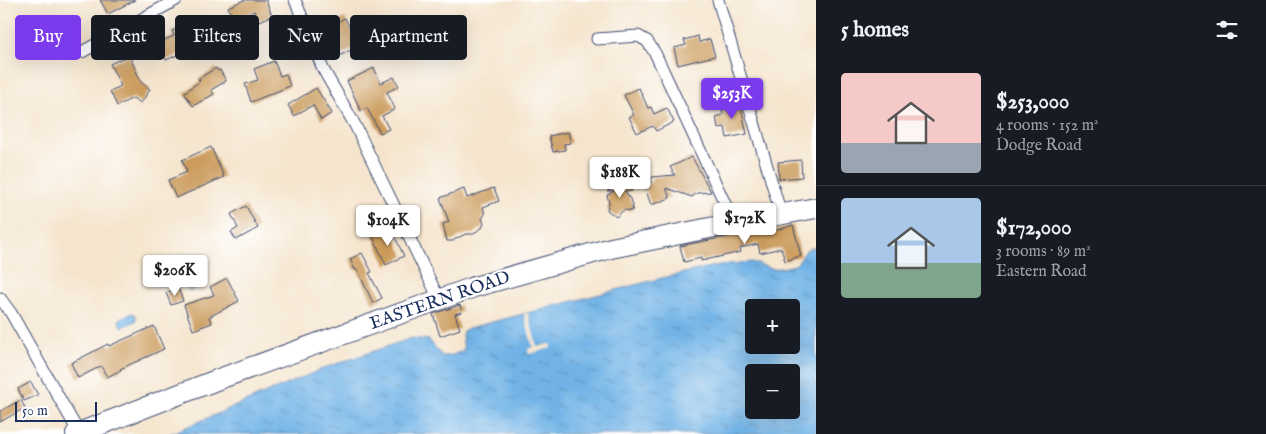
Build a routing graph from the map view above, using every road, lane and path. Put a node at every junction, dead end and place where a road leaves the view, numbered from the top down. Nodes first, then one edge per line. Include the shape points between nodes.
1 (176, 0) edge
2 (295, 0) edge
3 (718, 0) edge
4 (597, 39) dead end
5 (82, 52) dead end
6 (816, 208) edge
7 (781, 214) junction
8 (734, 223) junction
9 (0, 298) edge
10 (439, 299) junction
11 (6, 315) edge
12 (77, 433) edge

1 - 5 street
2 - 10 street via 322,69 355,125
3 - 7 street
4 - 8 street via 638,36 647,41
6 - 7 highway, EASTERN ROAD
7 - 8 highway, EASTERN ROAD
8 - 10 highway, EASTERN ROAD via 611,248
9 - 11 street
10 - 12 highway, EASTERN ROAD
11 - 12 street

